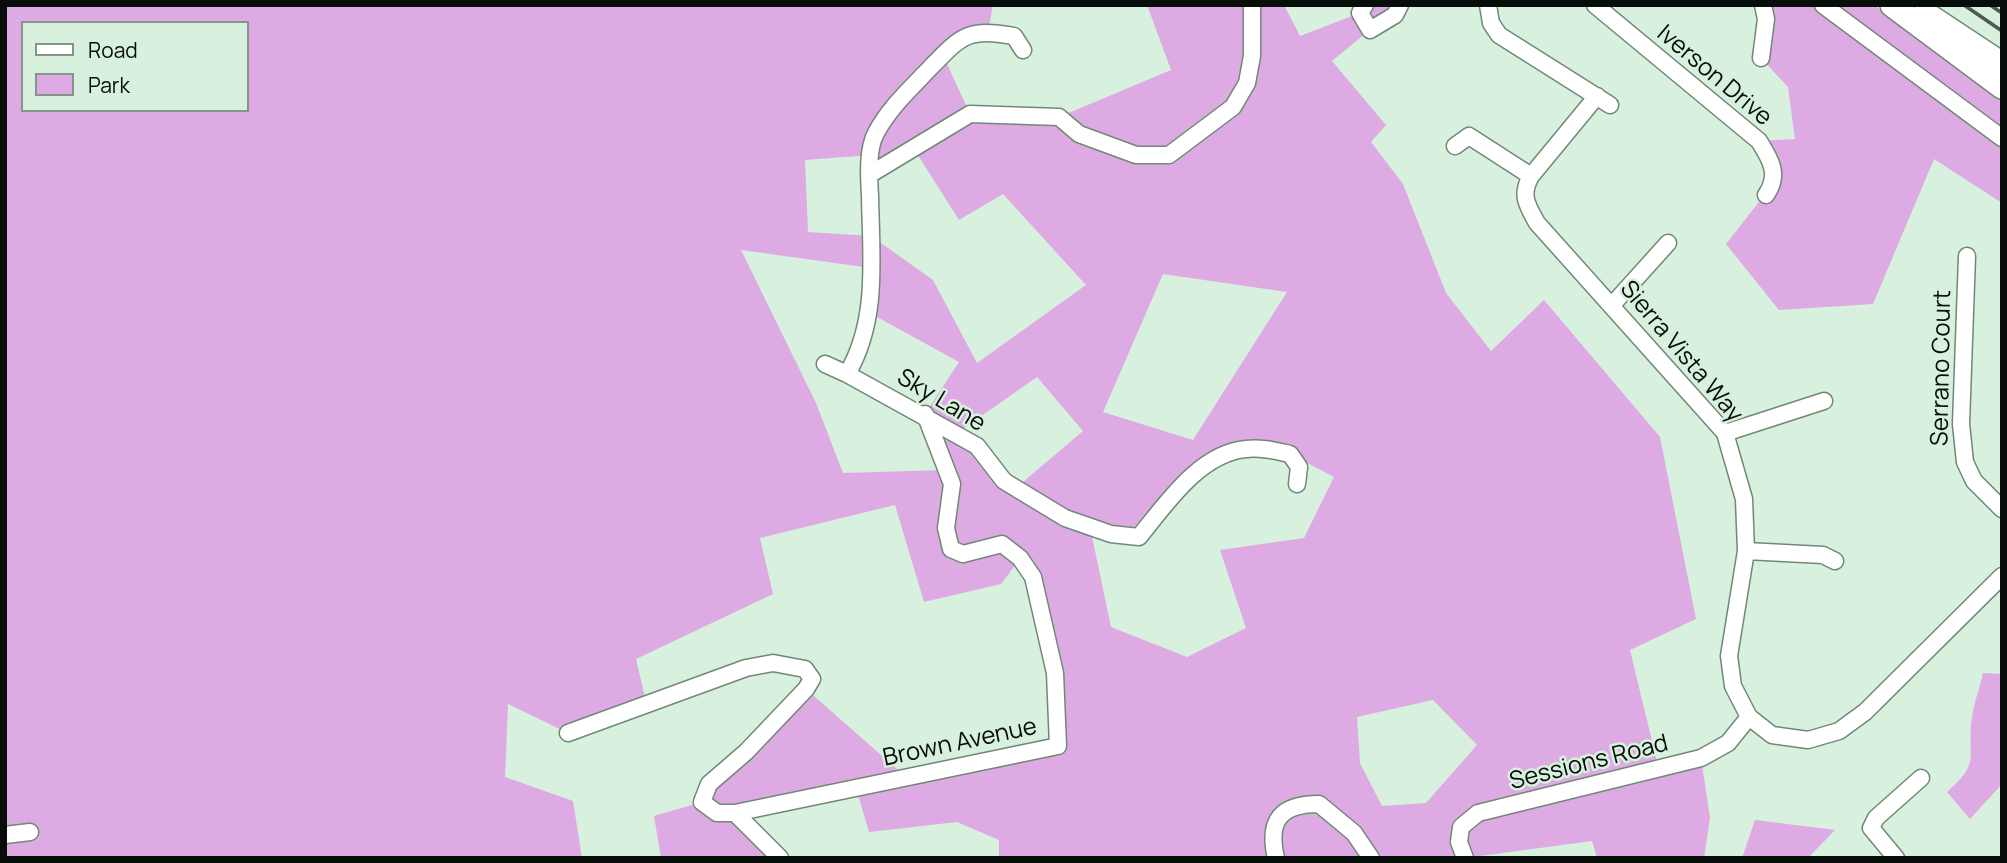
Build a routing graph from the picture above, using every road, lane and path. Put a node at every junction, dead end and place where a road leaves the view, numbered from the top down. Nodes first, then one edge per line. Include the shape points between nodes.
1 (1252, 5) edge
2 (1365, 5) edge
3 (1400, 5) edge
4 (1488, 5) edge
5 (1763, 5) edge
6 (1823, 5) edge
7 (1892, 5) edge
8 (1914, 5) edge
9 (1600, 7) edge
10 (1023, 50) dead end
11 (1761, 58) dead end
12 (2002, 64) edge
13 (2002, 87) edge
14 (2002, 138) edge
15 (1455, 146) dead end
16 (869, 175) junction
17 (1531, 176) junction
18 (1766, 195) dead end
19 (1668, 243) dead end
20 (1967, 256) dead end
21 (1613, 304) junction
22 (825, 364) dead end
23 (847, 374) junction
24 (1824, 401) dead end
25 (925, 415) junction
26 (1725, 433) junction
27 (1297, 484) dead end
28 (2002, 509) edge
29 (1746, 551) junction
30 (1835, 561) dead end
31 (2002, 576) edge
32 (1749, 718) junction
33 (568, 733) dead end
34 (1920, 778) dead end
35 (735, 813) junction
36 (30, 831) dead end
37 (5, 835) edge
38 (780, 858) edge
39 (1276, 858) edge
40 (1371, 858) edge
41 (1465, 858) edge
42 (1896, 858) edge

1 - 16 street via 1248,83 1233,107 1169,155 1136,155 1079,134 1059,117 970,114
2 - 3 street via 1360,13 1370,30 1395,15
4 - 17 street via 1499,35 1604,101
5 - 11 street via 1766,19
6 - 14 street
7 - 13 highway
8 - 12 highway
9 - 18 street, Iverson Drive via 1759,141 1773,163 1773,184
10 - 16 street via 1014,36 988,32 961,37 899,100 875,135
15 - 17 street via 1469,136
16 - 23 street via 872,287 866,332
17 - 21 street, Sierra Vista Way via 1524,188 1524,201 1537,223
19 - 21 street
20 - 28 street, Serrano Court via 1961,424 1965,462 1975,481
21 - 26 street, Sierra Vista Way
22 - 23 street, Sky Lane
23 - 25 street, Sky Lane
24 - 26 street
25 - 27 street, Sky Lane via 977,446 1004,481 1065,518 1111,534 1139,537 1166,504 1222,454 1247,449 1290,454 1299,467
25 - 35 street, Brown Avenue via 952,484 946,528 951,549 963,554 1002,544 1020,558 1033,577 1055,673 1058,746
26 - 29 street, Sierra Vista Way via 1744,499
29 - 30 street via 1823,555
29 - 32 street, Sierra Vista Way via 1729,656 1733,685
31 - 32 street via 1865,712 1839,731 1808,740 1772,735
32 - 41 street, Sessions Road via 1728,743 1701,758 1478,814 1461,827 1459,842
33 - 35 street via 746,668 774,663 805,669 812,678 806,689 709,784 702,802 708,809
34 - 42 street via 1871,828
35 - 38 street
36 - 37 street
39 - 40 street via 1273,826 1282,812 1301,804 1319,804 1336,816

